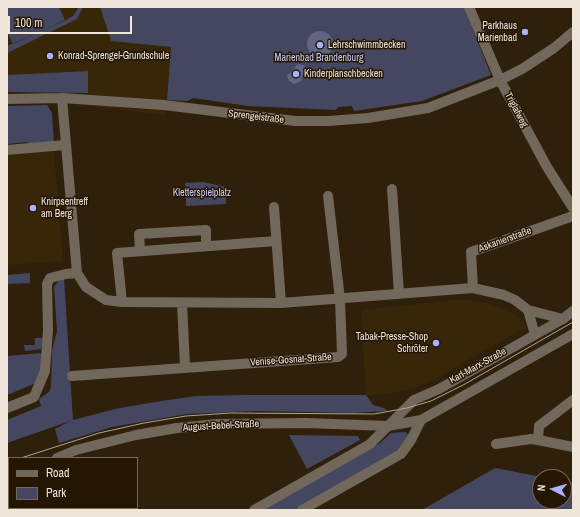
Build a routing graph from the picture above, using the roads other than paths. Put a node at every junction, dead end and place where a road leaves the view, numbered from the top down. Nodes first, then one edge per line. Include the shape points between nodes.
1 (469, 7) edge
2 (573, 32) edge
3 (500, 80) junction
4 (62, 98) junction
5 (7, 99) edge
6 (65, 145) junction
7 (7, 150) edge
8 (392, 189) dead end
9 (328, 196) dead end
10 (274, 207) dead end
11 (573, 208) edge
12 (573, 216) edge
13 (276, 241) junction
14 (206, 246) junction
15 (140, 251) junction
16 (77, 273) junction
17 (473, 288) junction
18 (399, 294) junction
19 (340, 299) junction
20 (122, 302) junction
21 (182, 303) junction
22 (281, 303) junction
23 (528, 310) junction
24 (573, 311) edge
25 (563, 319) junction
26 (573, 334) edge
27 (535, 335) junction
28 (185, 367) junction
29 (72, 376) dead end
30 (573, 400) edge
31 (7, 408) edge
32 (421, 420) junction
33 (388, 426) junction
34 (538, 440) junction
35 (496, 444) dead end
36 (573, 447) edge
37 (59, 457) edge
38 (254, 510) edge
39 (302, 510) edge

1 - 3 street, Triglafweg
2 - 3 street, Sprengelstraße via 554,48
3 - 4 street, Sprengelstraße via 428,108 368,118 329,121 295,121 164,105
3 - 11 street, Triglafweg via 547,167
4 - 5 street, Sprengelstraße
4 - 6 street
6 - 7 street
6 - 16 street
8 - 18 street
9 - 19 street, Venise-Gosnat-Straße
10 - 13 street
12 - 17 street, Askanierstraße via 471,252
13 - 14 street
13 - 22 street
14 - 15 street
14 - 15 street via 206,230 139,234
15 - 20 street via 117,253
16 - 20 street via 86,287 97,296
16 - 31 street via 50,278 47,284 48,330 45,371 34,397
17 - 18 street
17 - 23 street via 504,295
18 - 19 street
19 - 22 street
19 - 28 street, Venise-Gosnat-Straße via 342,354 338,356
20 - 21 street
21 - 22 street
21 - 28 street
23 - 25 street
23 - 27 street
24 - 25 street, Karl-Marx-Straße
25 - 27 street, Karl-Marx-Straße
26 - 32 street, Karl-Marx-Straße
27 - 33 street, Karl-Marx-Straße via 414,400
28 - 29 street, Venise-Gosnat-Straße
30 - 34 street via 539,426
32 - 33 street, Karl-Marx-Straße
32 - 39 street via 402,454
33 - 37 street, August-Bebel-Straße via 217,424 128,437 76,450
33 - 38 street, Karl-Marx-Straße via 370,444
34 - 35 street
34 - 36 street

